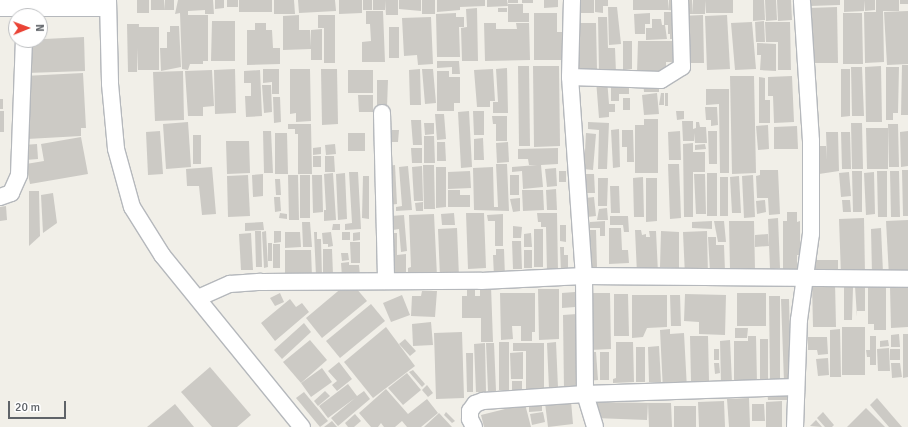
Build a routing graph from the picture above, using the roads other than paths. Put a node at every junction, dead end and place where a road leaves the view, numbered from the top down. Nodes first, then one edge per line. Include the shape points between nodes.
1 (572, 0) edge
2 (680, 0) edge
3 (802, 0) edge
4 (108, 4) edge
5 (48, 10) edge
6 (24, 48) edge
7 (570, 77) junction
8 (382, 113) dead end
9 (0, 198) edge
10 (584, 276) junction
11 (806, 279) junction
12 (908, 280) edge
13 (386, 281) junction
14 (198, 298) junction
15 (796, 387) junction
16 (585, 394) junction
17 (302, 427) edge
18 (474, 427) edge
19 (595, 427) edge
20 (795, 427) edge

1 - 7 street
2 - 7 street via 682,67 661,80
3 - 11 street via 811,141 811,234
4 - 5 street
4 - 14 street via 110,84 116,149 132,207 162,255
6 - 9 street via 19,174 11,193
7 - 10 street
8 - 13 street
10 - 11 street
10 - 13 street via 481,281
10 - 16 street
11 - 12 street
11 - 15 street via 799,320
13 - 14 street via 230,284
14 - 17 street
15 - 16 street
15 - 20 street
16 - 18 street via 483,401 475,404 470,411
16 - 19 street

